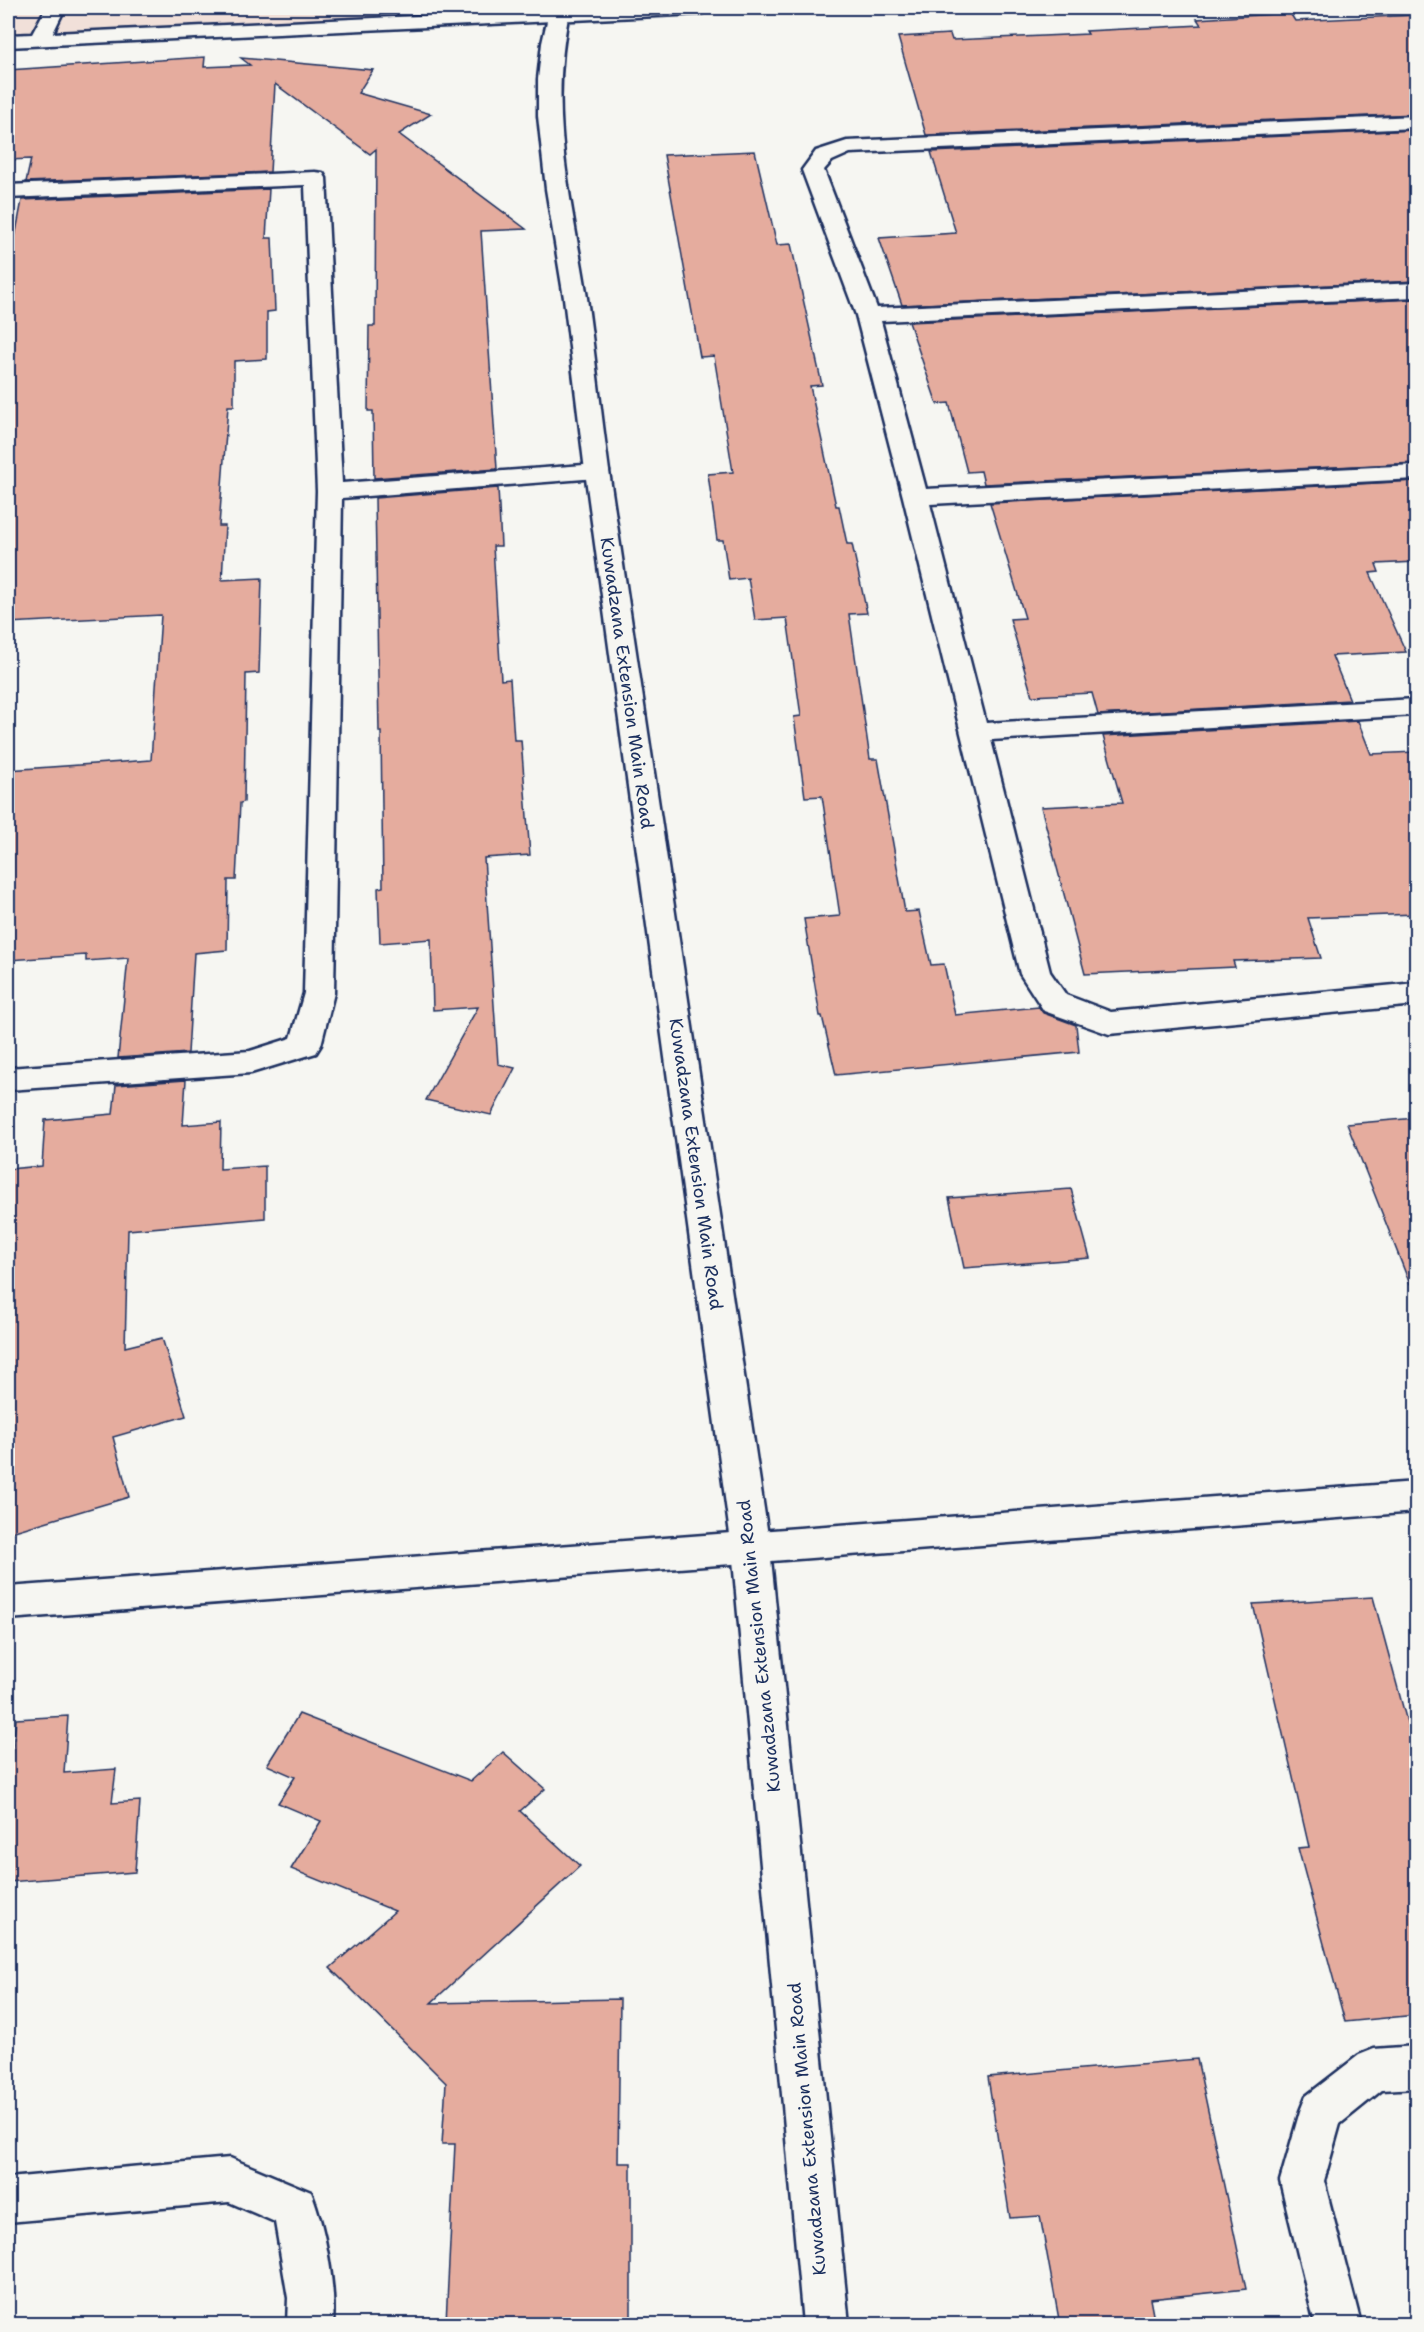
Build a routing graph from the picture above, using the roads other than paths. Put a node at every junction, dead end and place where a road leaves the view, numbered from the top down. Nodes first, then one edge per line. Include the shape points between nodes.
1 (55, 8) edge
2 (699, 8) edge
3 (559, 10) edge
4 (39, 40) junction
5 (8, 41) edge
6 (1416, 122) edge
7 (8, 191) edge
8 (1416, 290) edge
9 (868, 315) junction
10 (597, 471) junction
11 (1416, 472) edge
12 (330, 490) junction
13 (916, 497) junction
14 (1416, 707) edge
15 (976, 732) junction
16 (1416, 994) edge
17 (8, 1079) edge
18 (1416, 1497) edge
19 (751, 1548) junction
20 (8, 1603) edge
21 (1416, 2067) edge
22 (8, 2200) edge
23 (310, 2325) edge
24 (826, 2325) edge
25 (1338, 2325) edge

1 - 4 street
2 - 3 street
3 - 4 street
3 - 10 street, Kuwadzana Extension Main Road via 548,66 552,150
4 - 5 street
6 - 9 street via 847,147 824,156 813,170
7 - 12 street via 315,178
8 - 9 street
9 - 13 street
10 - 12 street
10 - 19 street, Kuwadzana Extension Main Road
11 - 13 street
12 - 17 street via 319,993 305,1045 251,1062
13 - 15 street
14 - 15 street
15 - 16 street via 1035,974 1055,1002 1109,1023
18 - 19 street
19 - 20 street
19 - 24 street, Kuwadzana Extension Main Road
21 - 25 street via 1374,2070 1322,2111 1302,2181
22 - 23 street via 230,2180 295,2208 311,2298

